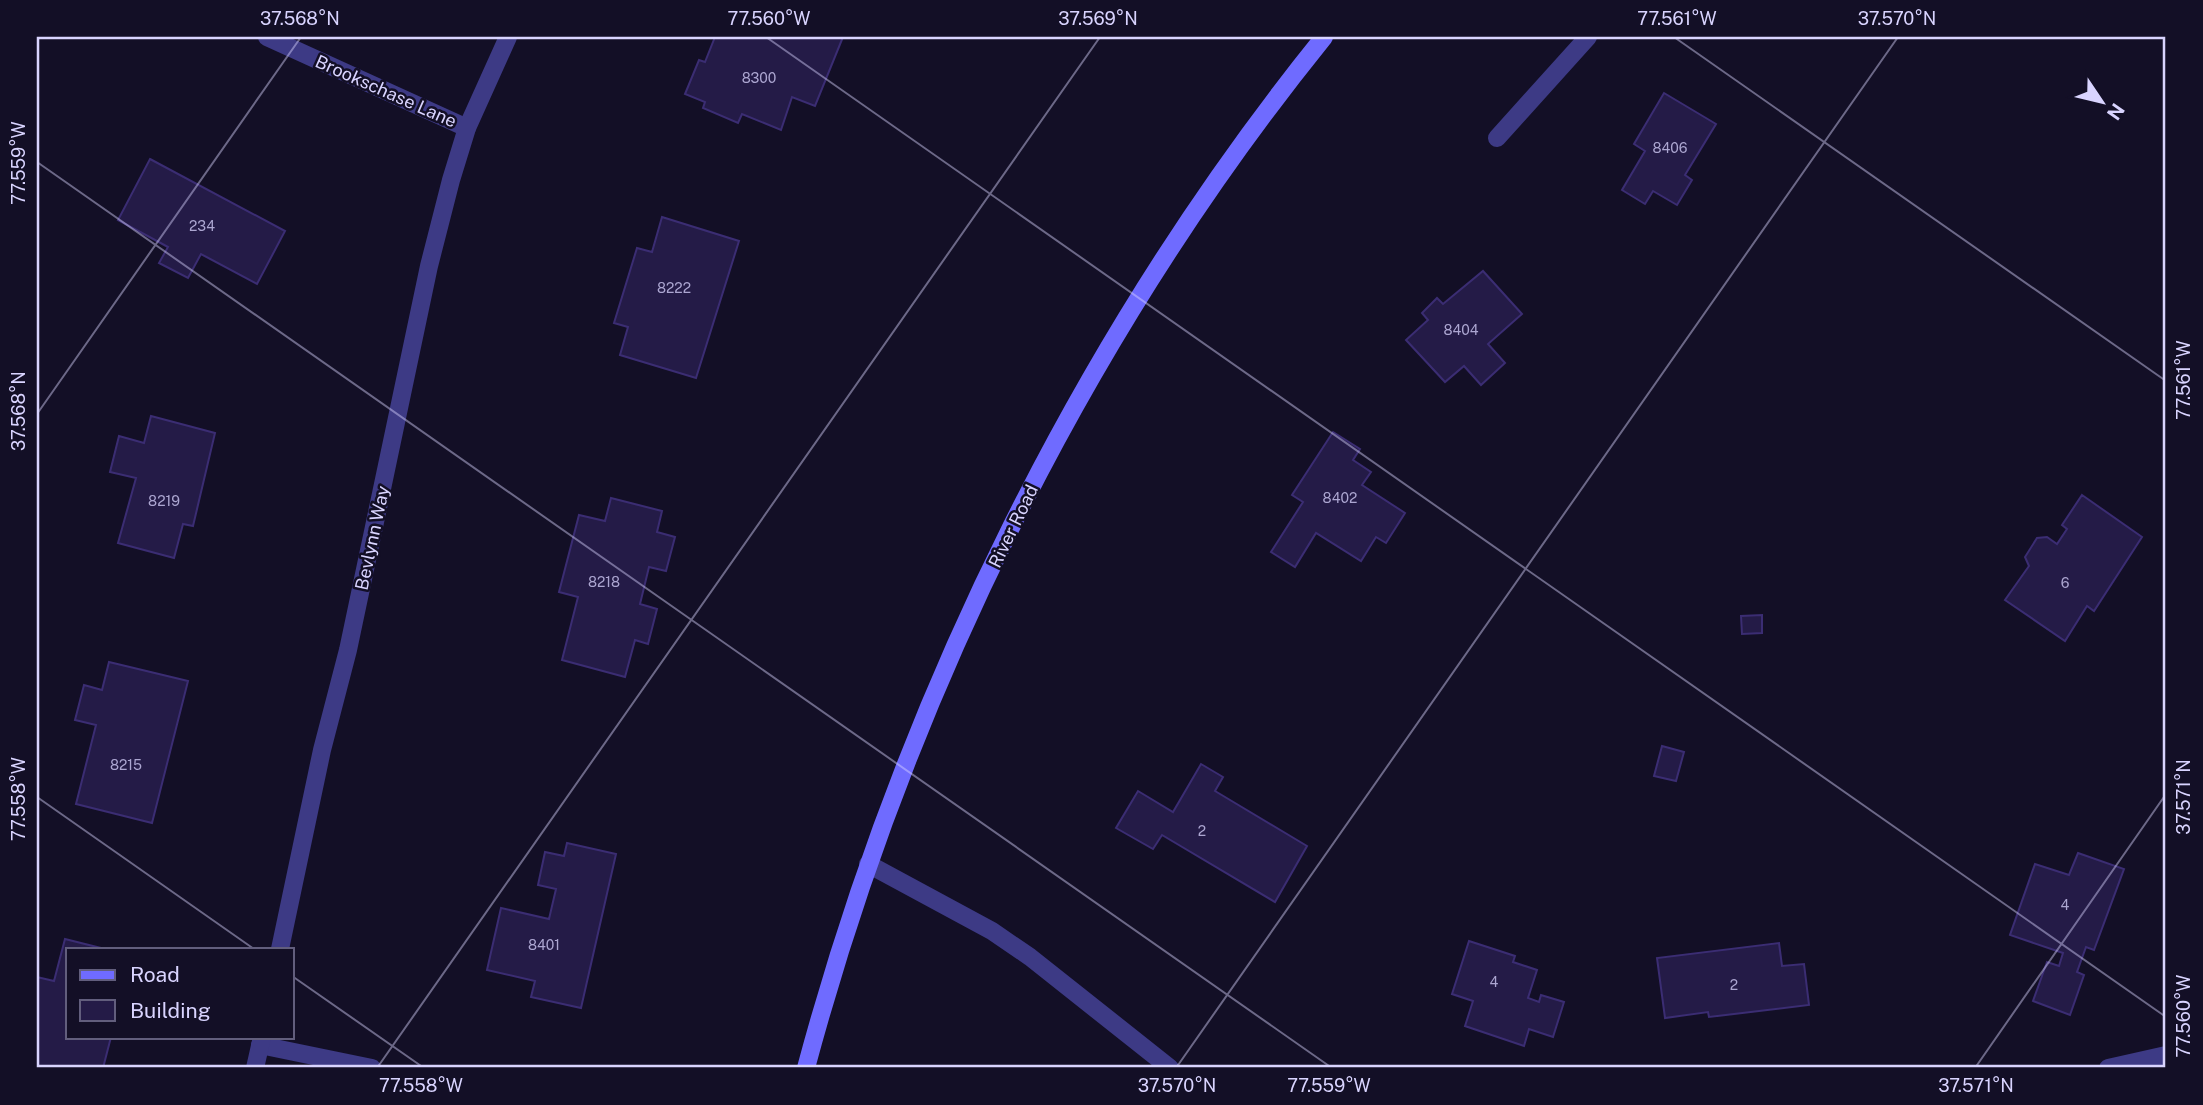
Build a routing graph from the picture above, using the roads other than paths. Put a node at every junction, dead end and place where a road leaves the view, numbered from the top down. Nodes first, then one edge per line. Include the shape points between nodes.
1 (267, 37) edge
2 (508, 37) edge
3 (1324, 37) edge
4 (1588, 37) edge
5 (467, 128) junction
6 (1497, 138) dead end
7 (868, 864) junction
8 (280, 948) edge
9 (261, 1041) edge
10 (2166, 1055) edge
11 (255, 1068) edge
12 (372, 1068) edge
13 (806, 1068) edge
14 (1170, 1068) edge
15 (2109, 1068) edge

1 - 5 street, Brookschase Lane
2 - 5 street, Bevlynn Way
3 - 7 main road, River Road via 1214,185 1076,404 981,592 919,730
4 - 6 street
5 - 8 street, Bevlynn Way via 429,266
7 - 13 main road, River Road
7 - 14 street via 1001,937
9 - 11 street
9 - 12 street
10 - 15 street

